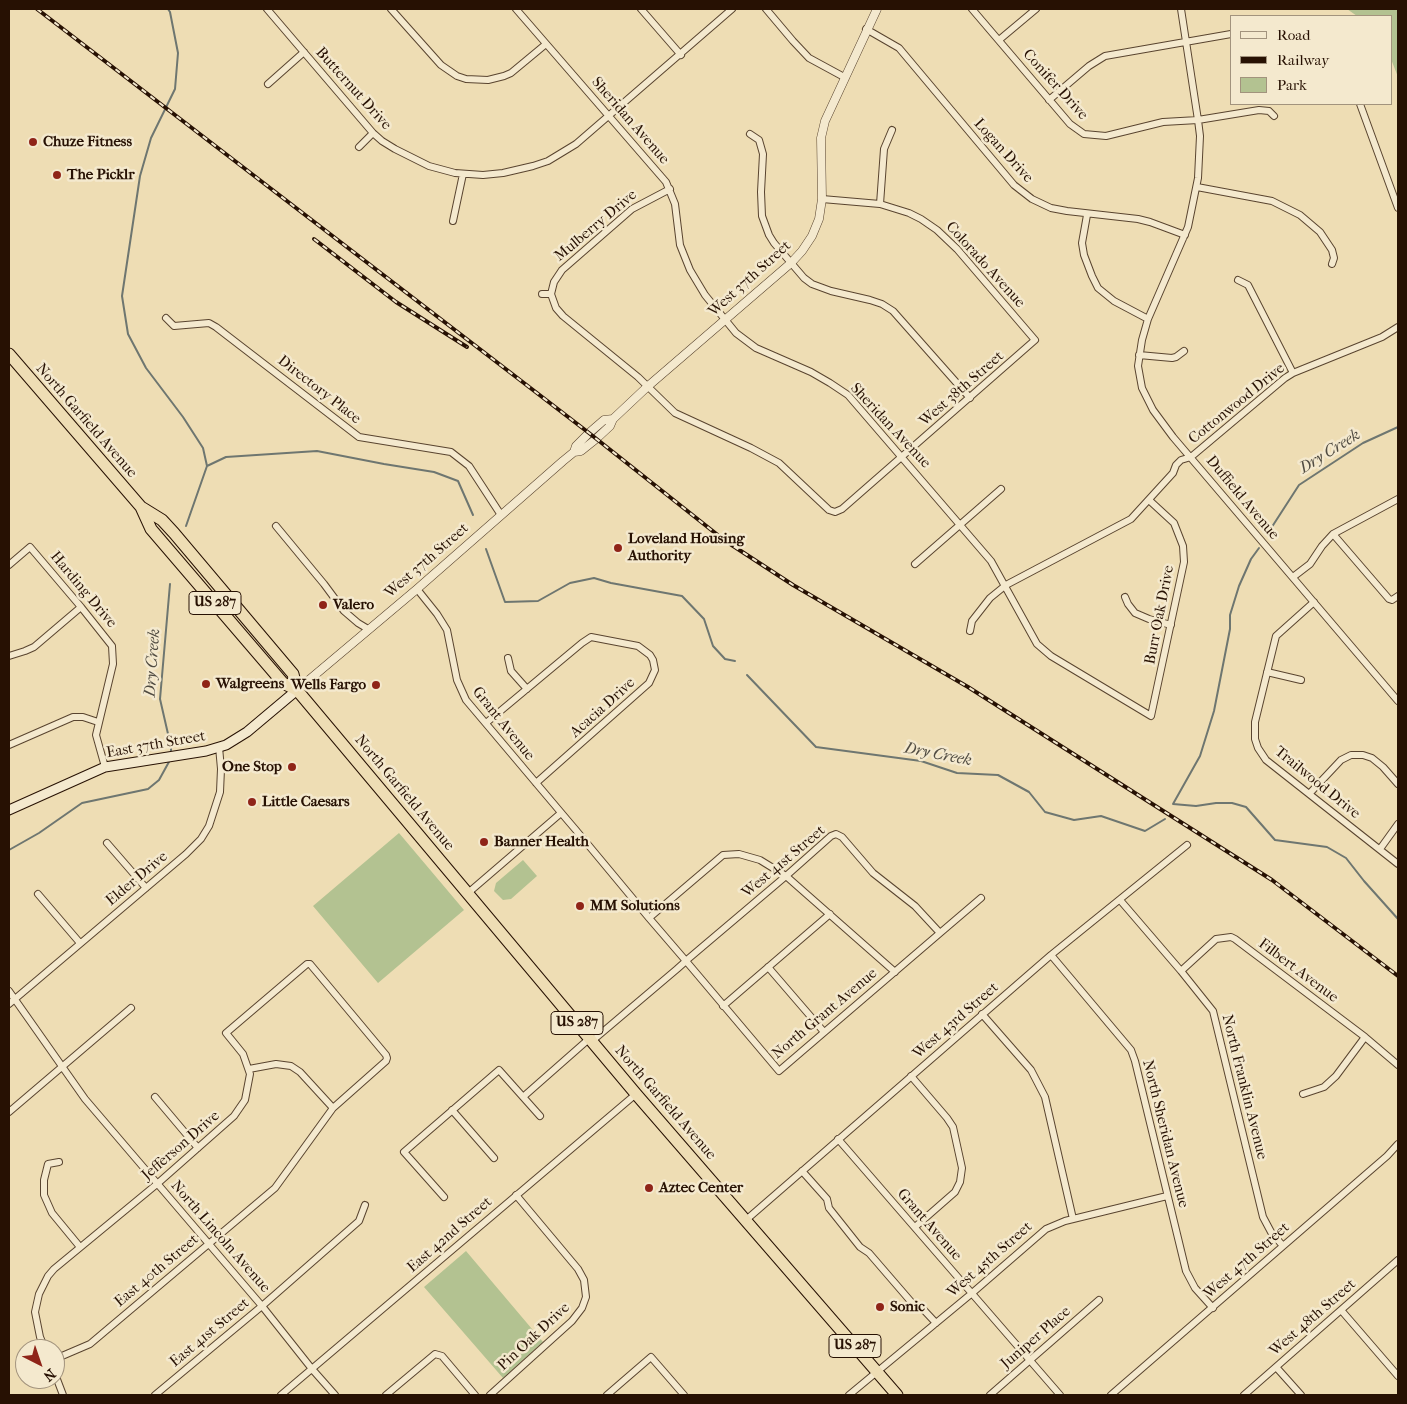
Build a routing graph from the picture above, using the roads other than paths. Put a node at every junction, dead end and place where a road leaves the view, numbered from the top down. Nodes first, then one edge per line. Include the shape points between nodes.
1 (267, 9) edge
2 (391, 9) edge
3 (516, 9) edge
4 (641, 9) edge
5 (732, 9) edge
6 (766, 9) edge
7 (876, 9) edge
8 (972, 9) edge
9 (1036, 9) edge
10 (1181, 9) edge
11 (866, 29) junction
12 (1230, 34) edge
13 (999, 40) junction
14 (1186, 42) junction
15 (546, 44) junction
16 (304, 52) junction
17 (681, 55) junction
18 (844, 77) junction
19 (268, 84) dead end
20 (1049, 100) junction
21 (1360, 105) edge
22 (609, 116) junction
23 (1274, 116) dead end
24 (1198, 120) junction
25 (892, 130) dead end
26 (373, 133) junction
27 (750, 134) dead end
28 (359, 146) dead end
29 (463, 174) junction
30 (1197, 187) junction
31 (670, 189) junction
32 (822, 199) junction
33 (880, 204) junction
34 (1398, 208) edge
35 (1087, 215) junction
36 (453, 221) dead end
37 (1185, 235) junction
38 (791, 263) junction
39 (1332, 264) dead end
40 (1238, 280) dead end
41 (542, 294) dead end
42 (551, 294) junction
43 (166, 318) dead end
44 (1148, 319) junction
45 (725, 320) junction
46 (1398, 327) edge
47 (1035, 340) joint
48 (1184, 351) dead end
49 (9, 354) edge
50 (1139, 355) junction
51 (1293, 373) junction
52 (647, 387) junction
53 (970, 398) junction
54 (903, 457) junction
55 (1191, 457) junction
56 (1001, 489) dead end
57 (1398, 499) edge
58 (1150, 500) junction
59 (501, 515) junction
60 (961, 524) junction
61 (276, 526) dead end
62 (1333, 534) junction
63 (915, 564) dead end
64 (9, 565) edge
65 (1293, 577) junction
66 (1006, 585) junction
67 (417, 589) junction
68 (1398, 596) edge
69 (1125, 597) dead end
70 (1314, 602) junction
71 (81, 607) junction
72 (1171, 624) junction
73 (368, 629) junction
74 (970, 631) dead end
75 (9, 656) edge
76 (508, 658) dead end
77 (1267, 672) junction
78 (1301, 680) dead end
79 (527, 689) junction
80 (298, 690) junction
81 (1398, 701) edge
82 (1152, 716) joint
83 (98, 722) junction
84 (486, 723) junction
85 (9, 745) edge
86 (219, 747) junction
87 (105, 768) junction
88 (536, 783) junction
89 (1398, 784) edge
90 (1310, 793) junction
91 (9, 810) edge
92 (561, 813) junction
93 (1398, 824) edge
94 (107, 843) dead end
95 (1186, 845) dead end
96 (1380, 849) junction
97 (1398, 864) edge
98 (786, 876) junction
99 (146, 888) junction
100 (468, 893) junction
101 (38, 894) dead end
102 (981, 898) dead end
103 (1120, 900) junction
104 (830, 914) junction
105 (649, 918) junction
106 (940, 933) junction
107 (80, 943) junction
108 (1051, 955) junction
109 (686, 961) junction
110 (768, 967) junction
111 (1181, 971) junction
112 (895, 972) junction
113 (9, 991) edge
114 (15, 999) junction
115 (9, 1004) edge
116 (724, 1006) junction
117 (131, 1008) dead end
118 (982, 1014) junction
119 (824, 1032) junction
120 (1365, 1037) junction
121 (591, 1040) junction
122 (1398, 1065) edge
123 (62, 1066) junction
124 (249, 1069) junction
125 (910, 1076) junction
126 (636, 1094) junction
127 (1303, 1094) dead end
128 (155, 1097) dead end
129 (523, 1097) junction
130 (333, 1108) junction
131 (452, 1110) junction
132 (9, 1112) edge
133 (540, 1116) dead end
134 (838, 1139) junction
135 (1398, 1144) edge
136 (198, 1148) junction
137 (494, 1158) dead end
138 (59, 1162) dead end
139 (802, 1171) junction
140 (157, 1184) junction
141 (516, 1195) junction
142 (1167, 1196) junction
143 (444, 1197) dead end
144 (365, 1206) dead end
145 (1073, 1219) junction
146 (746, 1220) junction
147 (915, 1228) junction
148 (209, 1245) junction
149 (1283, 1246) junction
150 (80, 1247) junction
151 (1398, 1260) edge
152 (971, 1294) junction
153 (1099, 1300) dead end
154 (262, 1306) junction
155 (1213, 1308) junction
156 (1342, 1310) junction
157 (936, 1323) junction
158 (42, 1339) edge
159 (65, 1355) edge
160 (1030, 1360) junction
161 (1276, 1367) junction
162 (312, 1369) junction
163 (877, 1372) junction
164 (1398, 1376) edge
165 (155, 1395) edge
166 (281, 1395) edge
167 (335, 1395) edge
168 (386, 1395) edge
169 (475, 1395) edge
170 (490, 1395) edge
171 (607, 1395) edge
172 (684, 1395) edge
173 (849, 1395) edge
174 (897, 1395) edge
175 (990, 1395) edge
176 (1060, 1395) edge
177 (1111, 1395) edge
178 (1244, 1395) edge
179 (1301, 1395) edge

1 - 16 street, Butternut Drive
2 - 15 street via 432,57 449,71 466,79 488,80 511,73
3 - 15 street, Sheridan Avenue
4 - 17 street
5 - 17 street, Butternut Drive
6 - 18 street via 810,58
7 - 11 street, West 37th Street
8 - 13 street, Conifer Drive
9 - 13 street
10 - 14 street, Duffield Avenue
11 - 18 street, West 37th Street
11 - 35 street, Logan Drive via 899,48 1022,192 1051,208
12 - 14 street
13 - 20 street, Conifer Drive
14 - 20 street via 1105,56
14 - 24 street, Duffield Avenue
15 - 22 street, Sheridan Avenue
16 - 19 street
16 - 26 street, Butternut Drive
17 - 22 street, Butternut Drive
18 - 32 street, West 37th Street via 822,132
20 - 24 street, Conifer Drive via 1075,128 1089,135 1106,136 1152,124
21 - 34 street
22 - 29 street, Butternut Drive via 576,144 548,161 503,173
22 - 31 street, Sheridan Avenue
23 - 24 street, Conifer Drive via 1269,111 1259,110
24 - 30 street, Duffield Avenue
25 - 33 street via 884,149
26 - 28 street
26 - 29 street, Butternut Drive via 413,159
27 - 38 street via 758,140 763,154 761,203 765,225 774,243
29 - 36 street
30 - 37 street, Duffield Avenue
30 - 39 street via 1272,201 1300,215 1320,232 1332,250
31 - 42 street, Mulberry Drive via 632,209 568,264 557,276
31 - 45 street, Sheridan Avenue via 684,258 699,287
32 - 33 street, Colorado Avenue
32 - 38 street, West 37th Street via 812,236
33 - 47 street, Colorado Avenue via 915,216 943,236
35 - 37 street, Logan Drive via 1138,219
35 - 44 street via 1082,243 1092,276 1104,294
37 - 44 street, Duffield Avenue
38 - 45 street, West 37th Street
38 - 53 street via 804,278 821,288 870,300 893,311
40 - 51 street via 1248,285
41 - 42 street
42 - 52 street via 563,316
43 - 59 street, Directory Place via 174,326 209,323 216,327 359,437 451,452 469,466
44 - 50 street, Duffield Avenue
45 - 52 street, West 37th Street
45 - 54 street, Sheridan Avenue via 756,348 811,372 848,395
46 - 51 street, Cottonwood Drive via 1382,337
47 - 53 street, West 38th Street
48 - 50 street via 1172,358
49 - 80 highway, North Garfield Avenue / US 287 via 141,507 162,520 174,533 293,674
50 - 55 street, Duffield Avenue via 1140,381 1149,402
51 - 55 street, Cottonwood Drive
52 - 54 street, West 38th Street via 675,413 779,463 835,512
52 - 59 street, West 37th Street via 613,419 604,420 589,433 574,452
53 - 54 street, West 38th Street
54 - 60 street, Sheridan Avenue
55 - 58 street, Cottonwood Drive via 1176,465
55 - 65 street, Duffield Avenue
56 - 60 street
57 - 62 street
58 - 66 street, Cottonwood Drive via 1124,524
58 - 72 street, Burr Oak Drive via 1174,523 1183,546 1183,570
59 - 67 street, West 37th Street
60 - 63 street
60 - 66 street, Sheridan Avenue
61 - 73 street via 344,611
62 - 65 street via 1310,564
62 - 68 street via 1389,599
64 - 71 street, Harding Drive via 30,547
65 - 70 street, Duffield Avenue
66 - 74 street, Cottonwood Drive via 990,598 972,621
66 - 82 street, Sheridan Avenue via 1033,639 1041,648
67 - 73 street, West 37th Street
67 - 84 street, Grant Avenue via 447,630 460,690
69 - 72 street via 1135,613
70 - 77 street, Trailwood Drive via 1276,636
70 - 81 street, Duffield Avenue
71 - 75 street via 34,647
71 - 83 street, Harding Drive via 113,650 113,664
72 - 82 street, Burr Oak Drive
73 - 80 street, West 37th Street
76 - 79 street via 510,671
77 - 78 street
77 - 90 street, Trailwood Drive via 1254,726 1258,748 1266,760
79 - 84 street, Acacia Drive
79 - 88 street, Acacia Drive via 590,638 642,648 655,665 652,679 645,688
80 - 86 main road, East 37th Street via 247,732
80 - 100 highway, North Garfield Avenue / US 287
83 - 85 street via 73,717
83 - 87 street, Harding Drive via 96,741
84 - 88 street, Grant Avenue
86 - 87 main road, East 37th Street
86 - 99 street, Elder Drive via 220,792 209,826 186,854
87 - 91 main road, East 37th Street
88 - 92 street, Grant Avenue
89 - 90 street via 1372,758 1351,755 1341,760
90 - 96 street, Trailwood Drive
92 - 100 street
92 - 105 street, North Grant Avenue
93 - 96 street
94 - 99 street
95 - 103 street, West 43rd Street
96 - 97 street, Trailwood Drive
98 - 104 street, North Grant Avenue
98 - 105 street, North Grant Avenue via 760,860 739,854 723,856
98 - 106 street, West 41st Street via 836,834 873,873 915,906
98 - 109 street, West 41st Street
99 - 107 street, Elder Drive
100 - 121 highway, North Garfield Avenue / US 287
101 - 107 street
102 - 106 street
103 - 108 street, West 43rd Street
103 - 111 street, North Franklin Avenue
104 - 110 street
104 - 112 street, North Grant Avenue
105 - 109 street, North Grant Avenue
106 - 112 street
107 - 114 street, Elder Drive
108 - 118 street, West 43rd Street
108 - 142 street, North Sheridan Avenue via 1131,1050
109 - 116 street, North Grant Avenue
109 - 121 street, West 41st Street
110 - 116 street
110 - 119 street
111 - 120 street, Filbert Avenue via 1216,939 1230,937
111 - 149 street, North Franklin Avenue via 1213,1011 1261,1210 1268,1227
112 - 119 street, North Grant Avenue
113 - 114 street, North Lincoln Avenue
114 - 115 street, Elder Drive
114 - 123 street, North Lincoln Avenue
116 - 119 street, North Grant Avenue via 779,1071
117 - 123 street
118 - 125 street, West 43rd Street
118 - 145 street via 1031,1070 1045,1096
120 - 122 street, Filbert Avenue
120 - 127 street via 1336,1076 1324,1087
121 - 126 highway, North Garfield Avenue / US 287
121 - 129 street, West 41st Street
123 - 132 street
123 - 140 street, North Lincoln Avenue via 85,1099
124 - 130 street via 276,1064 291,1066
124 - 130 street, East 40th Street via 240,1049 226,1033 310,964 387,1058
124 - 136 street, Jefferson Drive via 248,1090 240,1108
125 - 134 street, West 43rd Street
125 - 147 street via 947,1118 962,1168 955,1192
126 - 141 street, East 42nd Street
126 - 146 highway, North Garfield Avenue / US 287
128 - 136 street
129 - 131 street via 499,1070
129 - 133 street
130 - 148 street, East 40th Street via 275,1188
131 - 137 street
131 - 143 street via 404,1152
134 - 139 street, West 43rd Street
134 - 147 street, Grant Avenue
135 - 149 street, West 47th Street
136 - 140 street, Jefferson Drive
138 - 150 street via 48,1164 44,1195 52,1213
139 - 146 street, West 43rd Street
139 - 157 street via 827,1199 829,1208 860,1246 912,1304 921,1307
140 - 148 street, North Lincoln Avenue
140 - 150 street, Jefferson Drive
141 - 162 street, East 42nd Street
141 - 170 street, Pin Oak Drive via 578,1269 584,1280 586,1297 572,1321
142 - 145 street, West 45th Street
142 - 155 street, North Sheridan Avenue via 1189,1278
144 - 154 street, East 41st Street via 358,1221
145 - 152 street, West 45th Street via 1046,1229
146 - 163 highway, North Garfield Avenue / US 287
147 - 152 street, Grant Avenue
148 - 154 street, North Lincoln Avenue
148 - 159 street, East 40th Street via 90,1344
149 - 155 street, West 47th Street
150 - 158 street, Jefferson Drive via 48,1276 40,1294 35,1312
151 - 156 street, West 48th Street
152 - 157 street, West 45th Street
152 - 160 street, Grant Avenue
153 - 160 street, Juniper Place
154 - 162 street, North Lincoln Avenue
154 - 165 street, East 41st Street
155 - 177 street, West 47th Street
156 - 161 street, West 48th Street
156 - 164 street
157 - 163 street, West 45th Street
160 - 175 street, Juniper Place
160 - 176 street, Grant Avenue
161 - 178 street, West 48th Street
161 - 179 street
162 - 166 street, East 42nd Street
162 - 167 street, North Lincoln Avenue
163 - 173 street, West 45th Street
163 - 174 highway, North Garfield Avenue / US 287
168 - 169 street via 436,1354 442,1356
171 - 172 street via 650,1358

